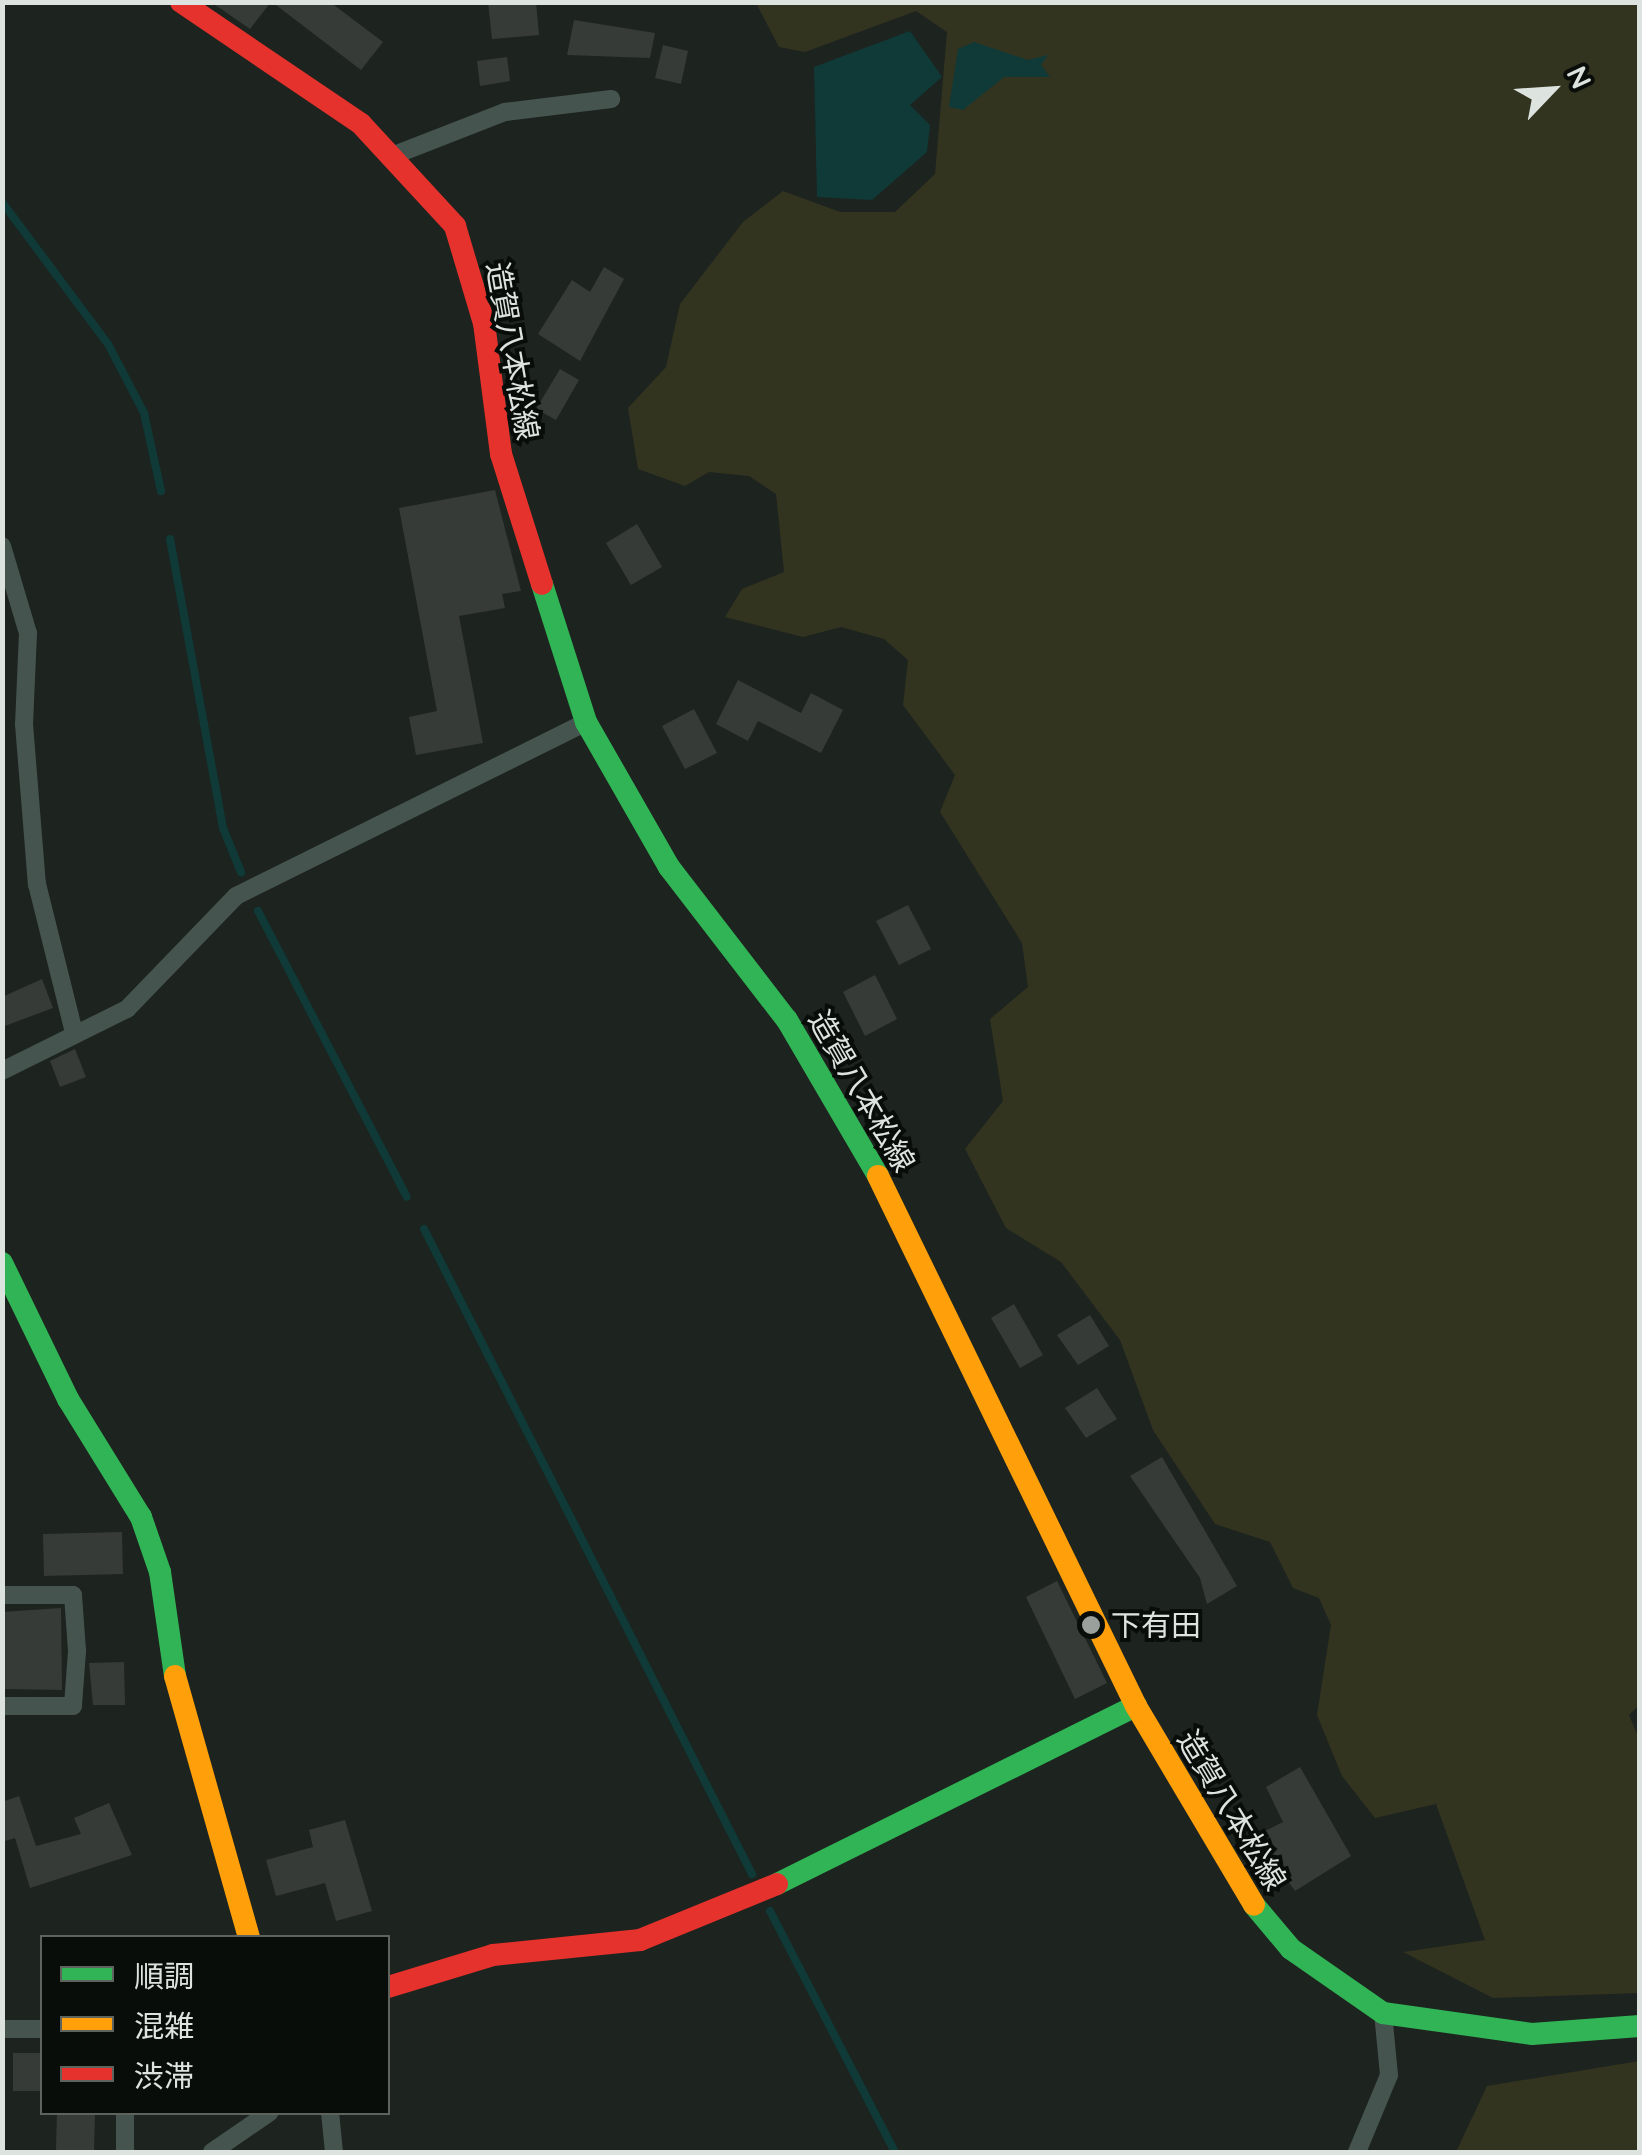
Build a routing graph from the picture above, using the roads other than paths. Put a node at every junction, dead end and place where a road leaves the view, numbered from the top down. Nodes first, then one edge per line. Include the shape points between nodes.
1 (181, 2) edge
2 (611, 99) dead end
3 (397, 154) junction
4 (2, 546) edge
5 (586, 722) junction
6 (74, 1032) junction
7 (2, 1071) edge
8 (2, 1264) edge
9 (2, 1596) edge
10 (2, 1706) edge
11 (1136, 1706) junction
12 (248, 1935) edge
13 (390, 1987) edge
14 (1383, 2013) junction
15 (1640, 2026) edge
16 (40, 2028) edge
17 (2, 2029) edge
18 (125, 2115) edge
19 (266, 2115) edge
20 (330, 2115) edge
21 (125, 2152) edge
22 (212, 2152) edge
23 (334, 2152) edge
24 (1357, 2152) edge

1 - 3 main road, 造賀八本松線
2 - 3 street via 504,112
3 - 5 main road, 造賀八本松線 via 456,226 474,278 501,454
4 - 6 street via 28,633 24,724 37,884
5 - 6 street via 236,896 127,1010
5 - 11 main road, 造賀八本松線 via 670,868 787,1020 870,1160
6 - 7 street
8 - 12 main road via 68,1400 141,1517 160,1572 181,1722
9 - 10 street via 73,1595 76,1651 73,1706
11 - 13 main road via 699,1923 640,1940 492,1955
11 - 14 main road, 造賀八本松線 via 1202,1832 1267,1924
14 - 15 main road, 造賀八本松線 via 1532,2034
14 - 24 street via 1389,2076
16 - 17 street
18 - 21 street
19 - 22 street
20 - 23 street

